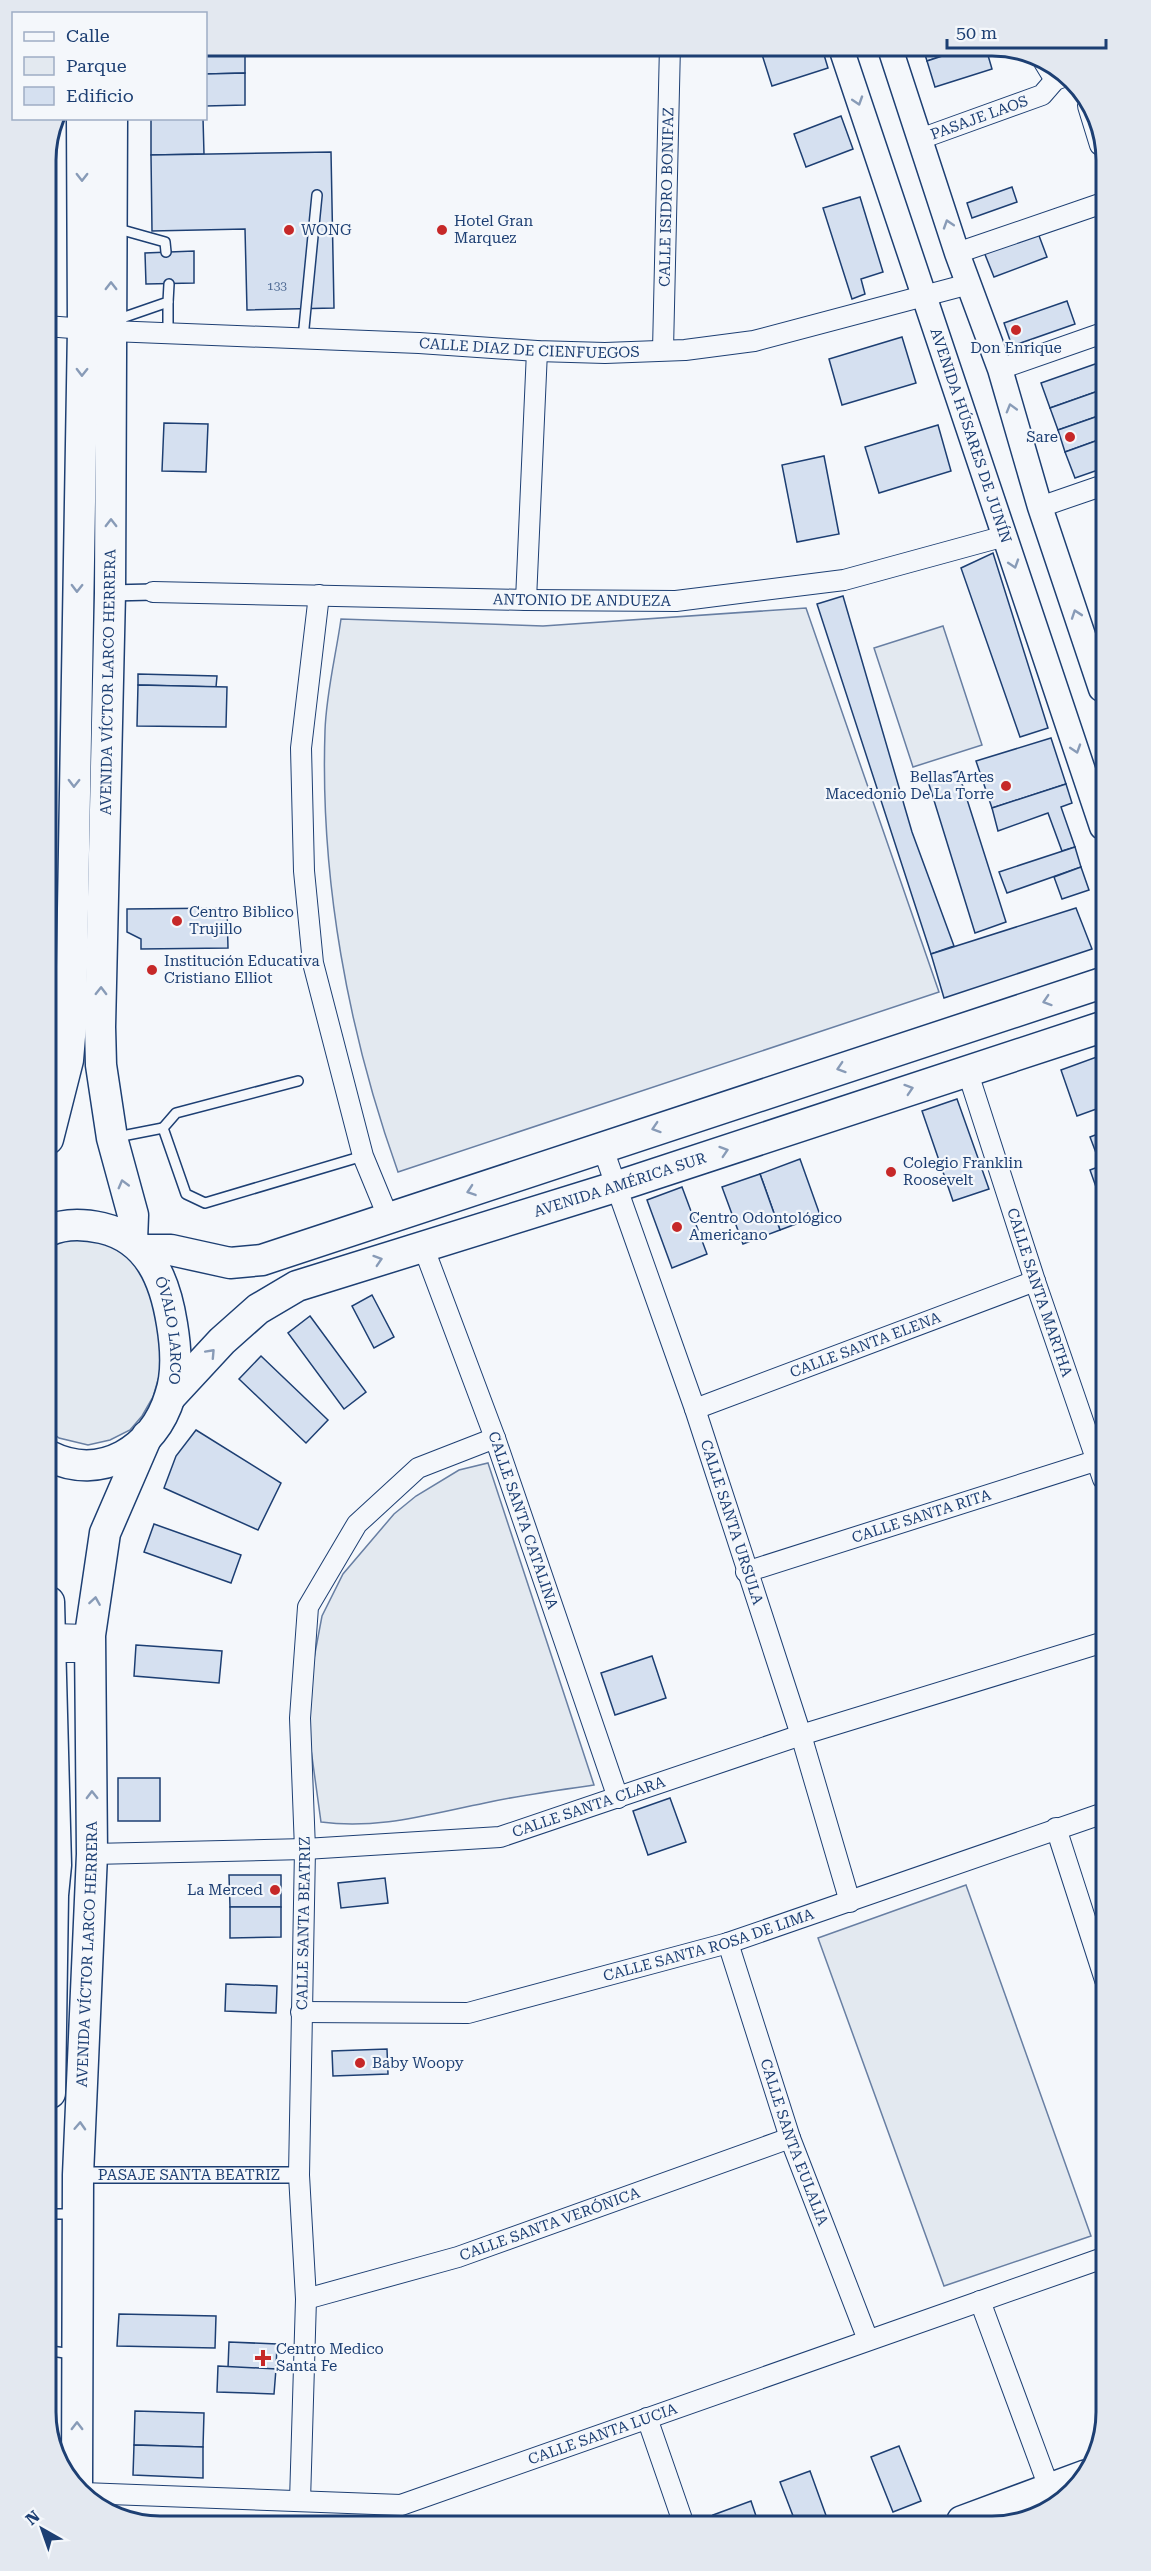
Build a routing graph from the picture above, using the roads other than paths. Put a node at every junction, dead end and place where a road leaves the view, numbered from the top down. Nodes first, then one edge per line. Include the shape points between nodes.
1 (670, 56) edge
2 (844, 56) edge
3 (893, 56) edge
4 (1058, 80) edge
5 (82, 120) edge
6 (112, 120) edge
7 (920, 139) junction
8 (317, 195) dead end
9 (1096, 205) edge
10 (112, 227) junction
11 (166, 252) dead end
12 (957, 253) junction
13 (169, 284) dead end
14 (969, 284) junction
15 (924, 297) junction
16 (168, 302) junction
17 (56, 326) edge
18 (102, 327) junction
19 (168, 333) junction
20 (1096, 335) edge
21 (303, 338) junction
22 (663, 350) junction
23 (537, 351) junction
24 (1000, 369) junction
25 (1096, 488) edge
26 (1040, 507) junction
27 (1005, 536) junction
28 (153, 592) joint
29 (110, 593) junction
30 (318, 595) junction
31 (526, 600) junction
32 (1096, 655) edge
33 (1096, 809) edge
34 (1096, 985) edge
35 (85, 1026) junction
36 (1096, 1029) edge
37 (967, 1070) junction
38 (298, 1081) dead end
39 (56, 1107) edge
40 (163, 1128) junction
41 (112, 1138) junction
42 (602, 1146) junction
43 (363, 1156) junction
44 (615, 1187) junction
45 (389, 1219) junction
46 (56, 1229) edge
47 (138, 1246) junction
48 (423, 1246) junction
49 (1035, 1281) junction
50 (171, 1396) junction
51 (695, 1409) junction
52 (147, 1436) junction
53 (495, 1438) junction
54 (1096, 1455) edge
55 (56, 1459) edge
56 (1096, 1470) edge
57 (746, 1572) junction
58 (56, 1643) edge
59 (90, 1644) junction
60 (1096, 1644) edge
61 (801, 1735) junction
62 (618, 1798) junction
63 (1096, 1816) edge
64 (1056, 1828) junction
65 (306, 1849) junction
66 (92, 1854) junction
67 (56, 1864) edge
68 (56, 1895) edge
69 (90, 1895) junction
70 (850, 1902) junction
71 (728, 1943) junction
72 (1096, 1952) edge
73 (301, 2012) junction
74 (790, 2138) junction
75 (78, 2175) junction
76 (299, 2175) junction
77 (64, 2214) edge
78 (1096, 2260) edge
79 (306, 2299) junction
80 (980, 2301) junction
81 (868, 2340) junction
82 (64, 2353) edge
83 (647, 2418) junction
84 (76, 2474) edge
85 (95, 2493) edge
86 (1051, 2494) edge
87 (300, 2501) junction
88 (681, 2516) edge
89 (975, 2516) edge

1 - 22 street, CALLE ISIDRO BONIFAZ
2 -> 15 street, AVENIDA HÚSARES DE JUNÍN
3 - 7 street
4 - 7 street, PASAJE LAOS via 1042,95
5 -> 18 main road, AVENIDA VÍCTOR LARCO HERRERA
6 - 10 main road, AVENIDA VÍCTOR LARCO HERRERA
12 -> 7 street
8 - 21 lane
9 - 12 street
10 - 11 lane via 165,242
18 -> 10 main road, AVENIDA VÍCTOR LARCO HERRERA
12 - 14 street
13 - 16 lane
14 - 15 street, CALLE DIAZ DE CIENFUEGOS
14 - 24 street
15 - 22 street, CALLE DIAZ DE CIENFUEGOS via 754,341
15 - 27 street, AVENIDA HÚSARES DE JUNÍN
16 - 18 lane
16 - 19 lane
17 - 18 street, CALLE DIAZ DE CIENFUEGOS
18 - 19 street, CALLE DIAZ DE CIENFUEGOS
29 -> 18 main road, AVENIDA VÍCTOR LARCO HERRERA
18 -> 35 main road, AVENIDA VÍCTOR LARCO HERRERA
19 - 21 street, CALLE DIAZ DE CIENFUEGOS
20 - 24 street
21 - 23 street, CALLE DIAZ DE CIENFUEGOS
22 - 23 street, CALLE DIAZ DE CIENFUEGOS
23 - 31 street
26 -> 24 street
25 - 26 street
32 -> 26 street
27 - 31 street, ANTONIO DE ANDUEZA via 844,580 676,601
27 -> 33 street, AVENIDA HÚSARES DE JUNÍN
28 - 29 street
28 - 30 street, ANTONIO DE ANDUEZA
35 -> 29 main road, AVENIDA VÍCTOR LARCO HERRERA
30 - 31 street, ANTONIO DE ANDUEZA
30 - 43 street via 302,748 304,872 313,963
34 -> 42 main road
35 - 39 main road, AVENIDA VÍCTOR LARCO HERRERA via 68,1060
35 - 41 main road, AVENIDA VÍCTOR LARCO HERRERA via 101,1065
36 - 37 main road, AVENIDA AMÉRICA SUR
44 -> 37 main road, AVENIDA AMÉRICA SUR
37 - 49 street, CALLE SANTA MARTHA
38 - 40 lane via 176,1113
40 - 41 lane
40 - 43 lane via 186,1194 205,1203
47 -> 41 main road, AVENIDA VÍCTOR LARCO HERRERA
42 - 44 street, CALLE SANTA URSULA
42 -> 45 main road
43 - 45 street
44 - 48 main road, AVENIDA AMÉRICA SUR
44 - 51 street, CALLE SANTA URSULA
45 - 47 main road via 262,1260 230,1263
46 - 47 main road via 92,1225 111,1230
47 - 50 main road, ÓVALO LARCO via 161,1277 168,1297 177,1353
50 -> 48 main road, AVENIDA AMÉRICA SUR via 258,1309 297,1286
48 - 53 street, CALLE SANTA CATALINA
49 - 51 street, CALLE SANTA ELENA
49 - 54 street, CALLE SANTA MARTHA
50 - 52 main road, ÓVALO LARCO
51 - 57 street, CALLE SANTA URSULA
52 - 55 main road, ÓVALO LARCO via 125,1456 101,1466 72,1465
59 -> 52 main road, AVENIDA VÍCTOR LARCO HERRERA via 105,1533
53 - 62 street, CALLE SANTA CATALINA
53 - 65 street, CALLE SANTA BEATRIZ via 418,1468 357,1524 308,1607 300,1718
56 - 57 street, CALLE SANTA RITA
57 - 61 street, CALLE SANTA URSULA
58 - 59 street
66 -> 59 main road, AVENIDA VÍCTOR LARCO HERRERA
60 - 61 street, CALLE SANTA CLARA
61 - 62 street, CALLE SANTA CLARA
61 - 70 street, CALLE SANTA URSULA
62 - 65 street, CALLE SANTA CLARA via 500,1837
63 - 64 street, CALLE SANTA ROSA DE LIMA
64 - 70 street, CALLE SANTA ROSA DE LIMA
64 - 72 street
65 - 66 street, CALLE SANTA CLARA
65 - 73 street, CALLE SANTA BEATRIZ
66 - 67 street, CALLE SANTA CLARA
66 - 69 main road, AVENIDA VÍCTOR LARCO HERRERA
68 - 69 street
75 -> 69 main road, AVENIDA VÍCTOR LARCO HERRERA
70 - 71 street, CALLE SANTA ROSA DE LIMA
71 - 73 street, CALLE SANTA ROSA DE LIMA via 468,2013
71 - 74 street, CALLE SANTA EULALIA
73 - 76 street, CALLE SANTA BEATRIZ
74 - 79 street, CALLE SANTA VERÓNICA via 458,2257
74 - 81 street, CALLE SANTA EULALIA
75 - 76 street, PASAJE SANTA BEATRIZ
75 - 77 main road, AVENIDA VÍCTOR LARCO HERRERA
76 - 79 street, CALLE SANTA BEATRIZ
77 - 82 main road, AVENIDA VÍCTOR LARCO HERRERA
78 - 80 street, CALLE SANTA LUCIA
79 - 87 street, CALLE SANTA BEATRIZ
80 - 81 street, CALLE SANTA LUCIA
80 - 86 street
81 - 83 street, CALLE SANTA LUCIA
84 -> 82 main road, AVENIDA VÍCTOR LARCO HERRERA
83 - 87 street, CALLE SANTA LUCIA via 400,2505
83 - 88 street
85 - 87 street, CALLE SANTA LUCIA
86 - 89 main road

